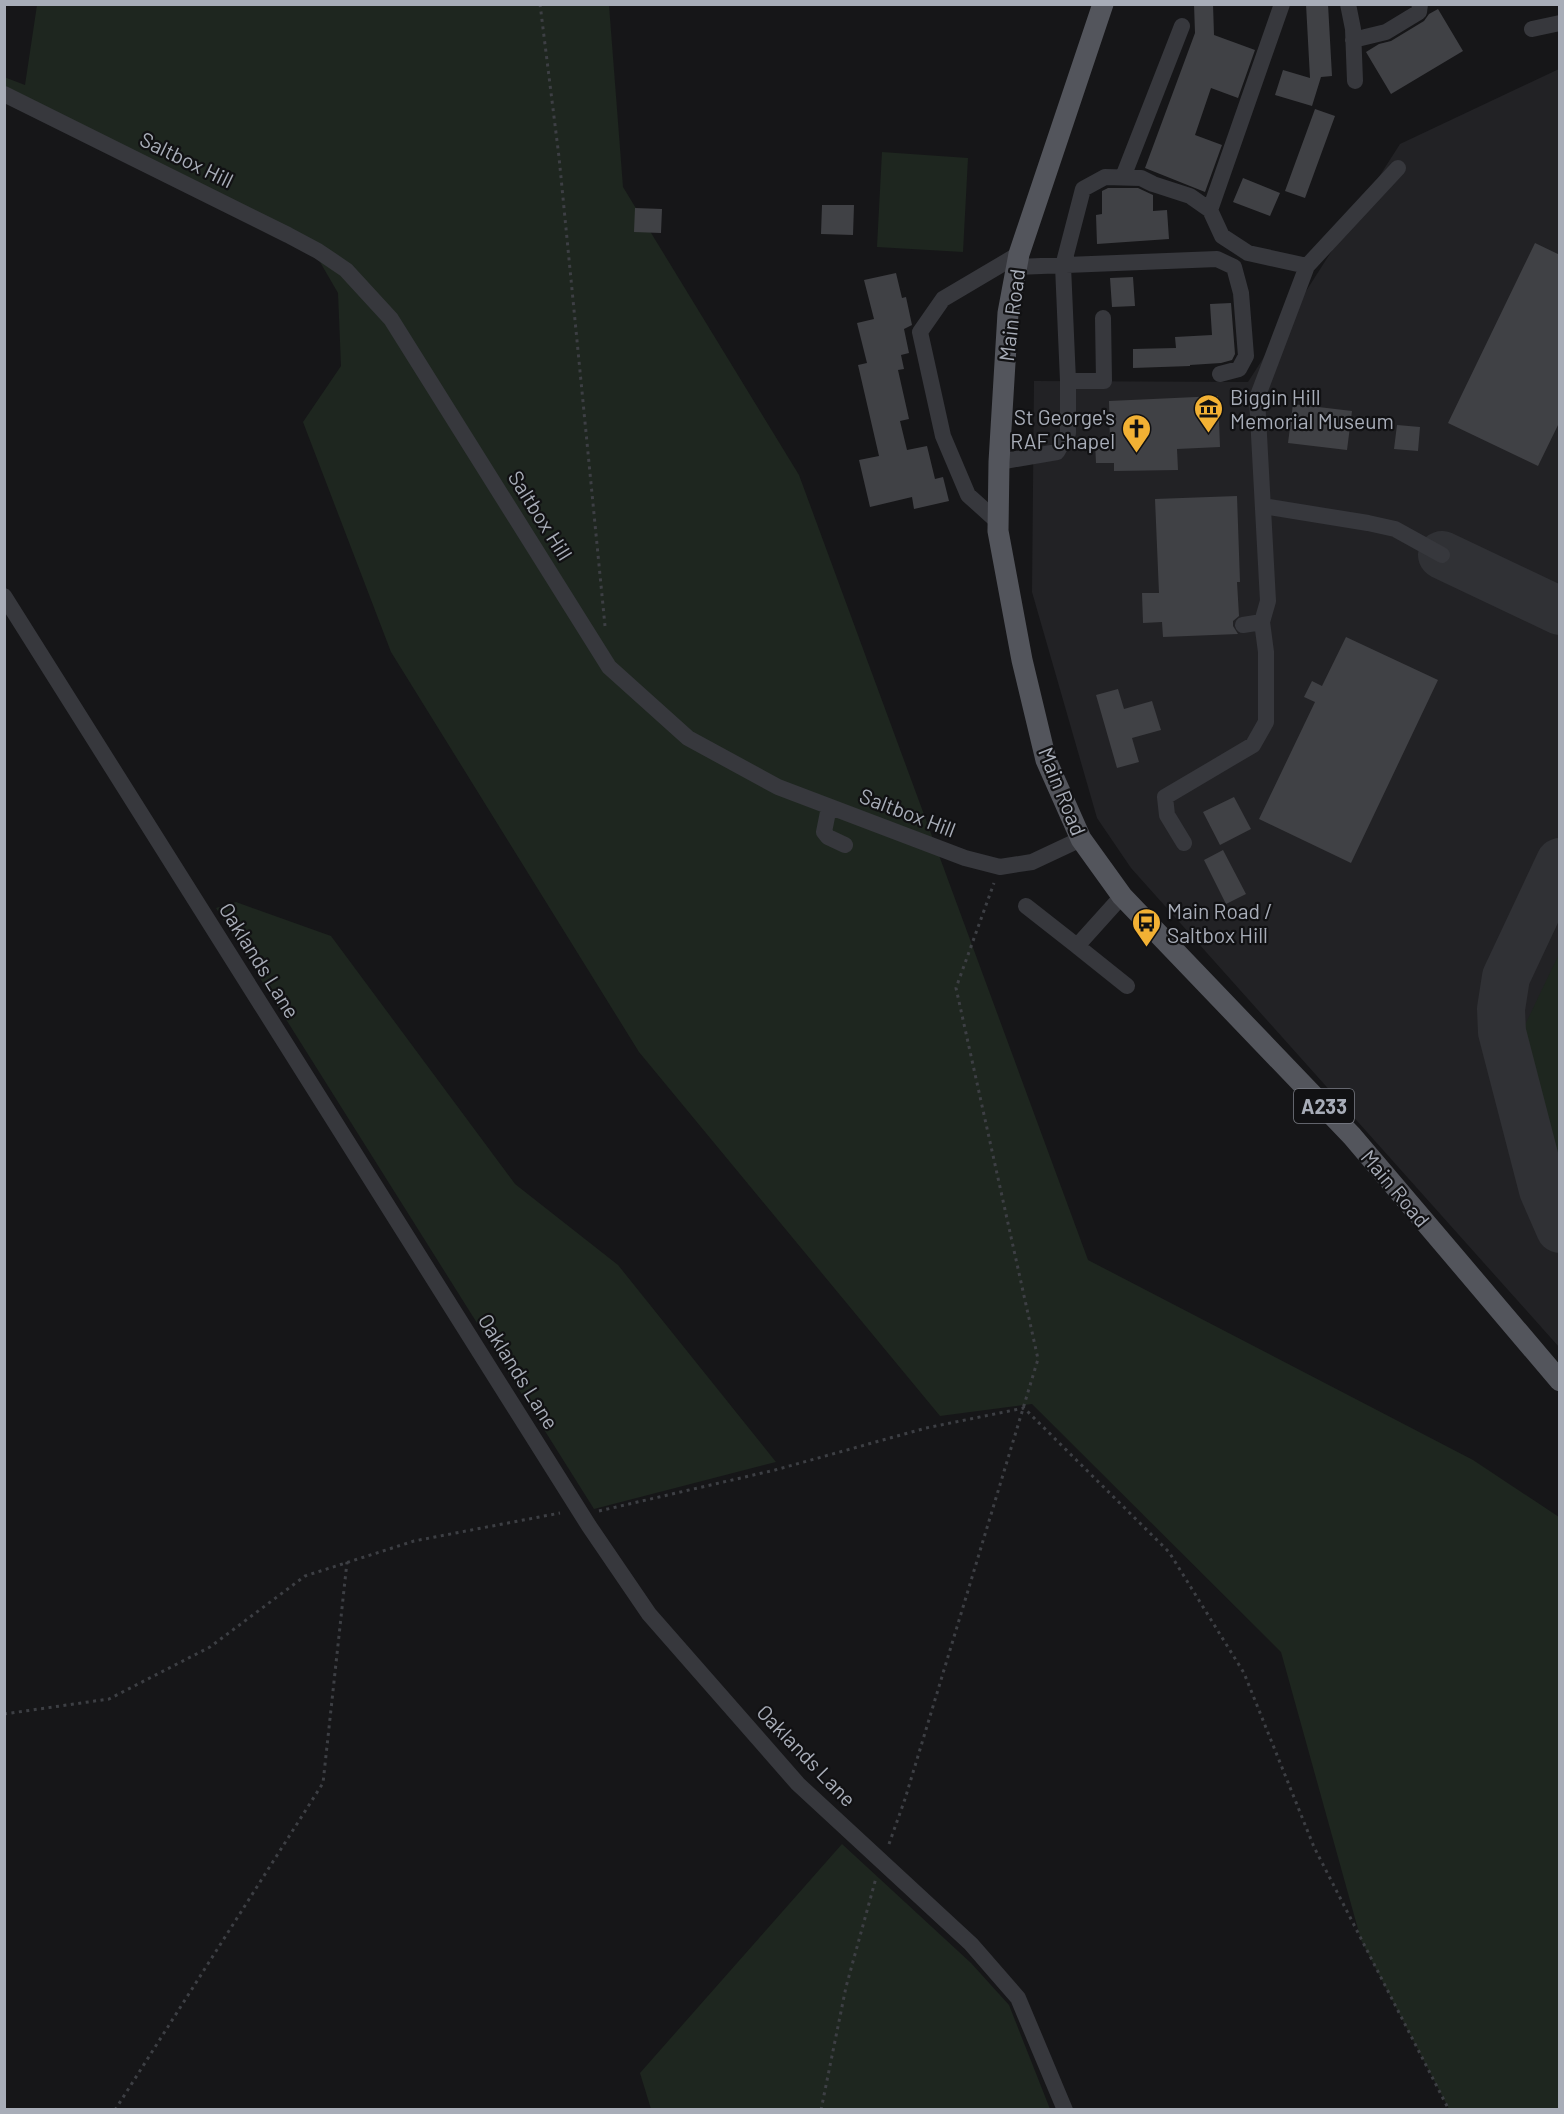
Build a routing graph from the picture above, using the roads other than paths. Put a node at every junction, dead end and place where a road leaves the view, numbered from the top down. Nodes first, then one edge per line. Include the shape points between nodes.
1 (1103, 4) edge
2 (1282, 4) edge
3 (1348, 4) edge
4 (1420, 4) edge
5 (1560, 23) edge
6 (1182, 26) dead end
7 (1532, 29) dead end
8 (1353, 40) junction
9 (1355, 81) dead end
10 (4, 94) edge
11 (1398, 168) dead end
12 (1123, 177) junction
13 (1210, 210) junction
14 (1017, 261) junction
15 (1063, 266) junction
16 (1307, 266) junction
17 (1102, 318) dead end
18 (1220, 374) dead end
19 (1068, 381) junction
20 (999, 462) junction
21 (1263, 506) junction
22 (998, 522) junction
23 (1442, 555) dead end
24 (4, 596) edge
25 (1262, 622) junction
26 (1243, 625) dead end
27 (829, 807) junction
28 (1081, 839) junction
29 (1184, 843) dead end
30 (845, 845) dead end
31 (1122, 896) junction
32 (1026, 906) dead end
33 (1077, 946) junction
34 (1127, 986) dead end
35 (1560, 1381) edge
36 (1065, 2109) edge

1 - 14 main road, Main Road / A233
2 - 13 street
3 - 8 street
4 - 8 street via 1419,12 1386,32
5 - 7 street
6 - 12 street
8 - 9 street
10 - 27 street, Saltbox Hill via 288,235 346,270 391,319 609,667 688,738 778,787
11 - 16 street
12 - 13 street via 1141,178 1190,196
12 - 15 street via 1105,177 1083,189
13 - 16 street via 1222,236 1248,253
14 - 15 street
14 - 20 main road, Main Road / A233 via 1008,313
14 - 22 street via 943,299 920,332 943,436 968,495
15 - 18 street via 1217,259 1234,267 1241,293 1246,356 1239,369
15 - 19 street
16 - 21 street via 1257,398
17 - 19 street via 1104,381
19 - 20 street via 1068,433 1057,452
20 - 22 main road, Main Road / A233
21 - 23 street via 1395,530
21 - 25 street via 1268,601
22 - 28 main road, Main Road / A233 via 1022,660 1046,760
24 - 36 street, Oaklands Lane via 649,1614 798,1784 971,1944 1018,1998
25 - 26 street
25 - 29 street via 1266,722 1253,745 1165,797 1167,815
27 - 28 street, Saltbox Hill via 965,858 1000,867 1032,862
27 - 30 street via 824,832
28 - 31 main road, Main Road / A233
31 - 33 street
31 - 35 main road, Main Road / A233 via 1352,1136
32 - 33 street
33 - 34 street

